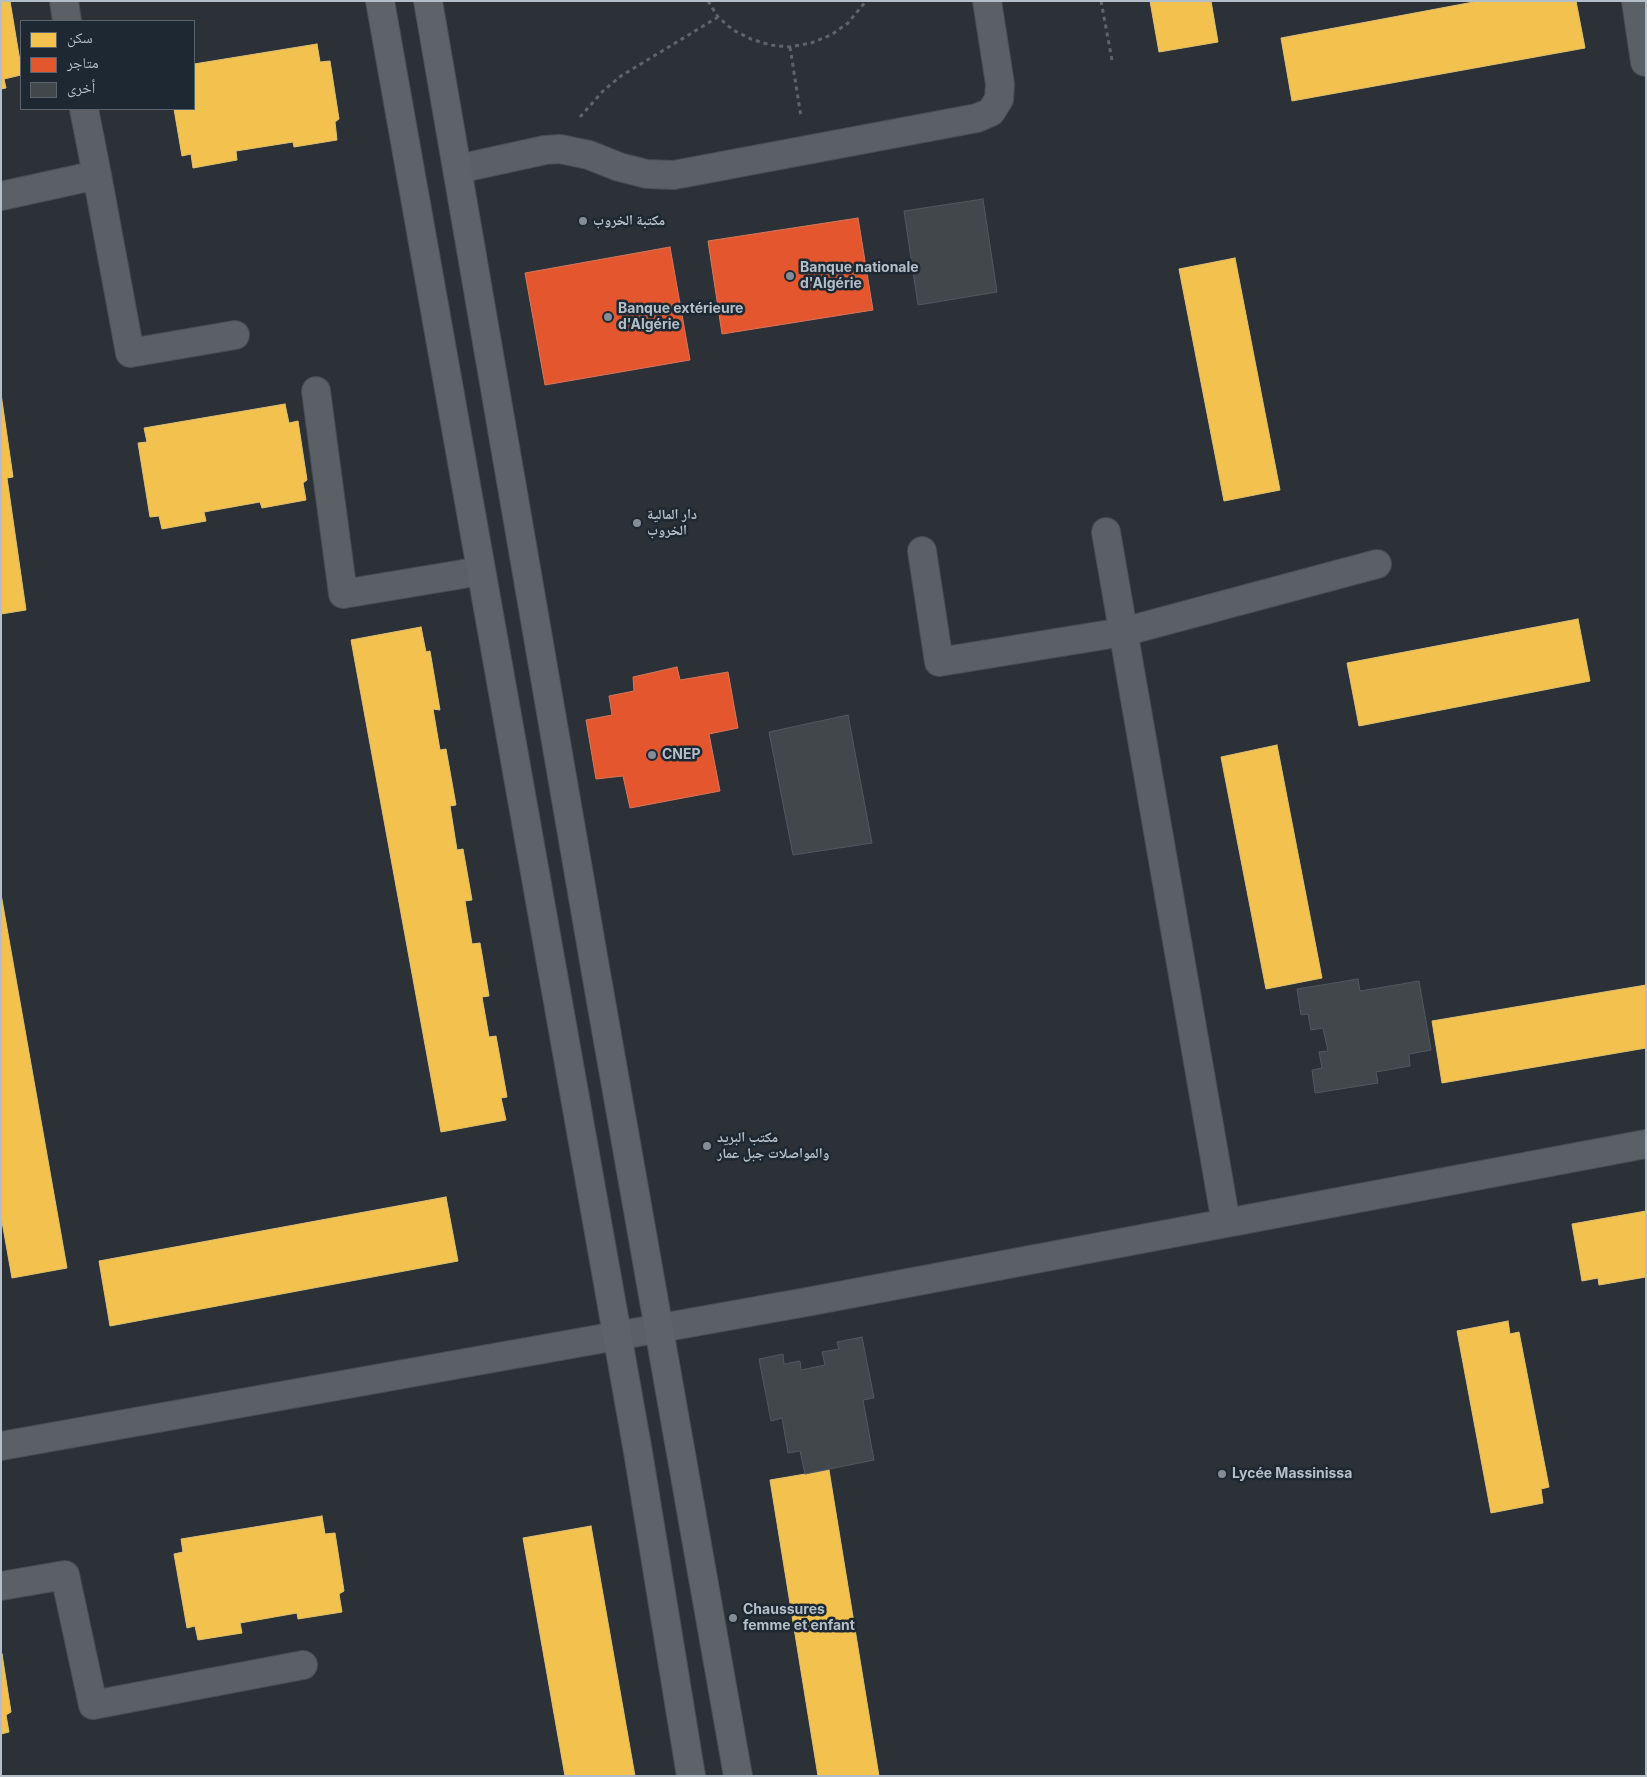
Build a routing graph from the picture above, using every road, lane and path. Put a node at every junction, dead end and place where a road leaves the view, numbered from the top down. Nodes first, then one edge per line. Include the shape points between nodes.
1 (64, 1) edge
2 (380, 1) edge
3 (428, 1) edge
4 (708, 1) edge
5 (866, 1) edge
6 (987, 1) edge
7 (1101, 1) edge
8 (1636, 1) edge
9 (718, 17) junction
10 (67, 20) edge
11 (790, 47) junction
12 (1112, 60) dead end
13 (1645, 62) edge
14 (84, 110) edge
15 (560, 149) junction
16 (806, 150) junction
17 (458, 169) junction
18 (97, 175) junction
19 (1, 196) edge
20 (235, 335) dead end
21 (316, 391) dead end
22 (1106, 532) dead end
23 (922, 551) dead end
24 (1377, 564) dead end
25 (481, 571) junction
26 (1123, 632) junction
27 (1646, 1144) edge
28 (1226, 1223) junction
29 (659, 1329) junction
30 (617, 1336) junction
31 (1, 1446) edge
32 (1, 1586) edge
33 (303, 1665) dead end
34 (691, 1776) edge
35 (738, 1776) edge

1 - 10 street
2 - 25 main road
3 - 17 main road
4 - 9 path
5 - 11 path via 848,23 832,35 811,44
6 - 16 street via 1000,84 1000,99 991,112 977,118
7 - 12 path
8 - 13 street
9 - 11 path via 751,39 770,46
9 - 15 path via 621,76 604,90 577,121
11 - 16 path
14 - 18 street
15 - 16 street via 589,154 619,167 647,174 674,175
15 - 17 street
17 - 29 main road
18 - 19 street
18 - 20 street via 130,353
21 - 25 street via 343,594
22 - 26 street
23 - 26 street via 939,662
24 - 26 street
25 - 30 main road
26 - 28 street
27 - 28 street
28 - 29 street
29 - 30 street
29 - 35 main road
30 - 31 street
30 - 34 main road
32 - 33 street via 66,1575 93,1706

